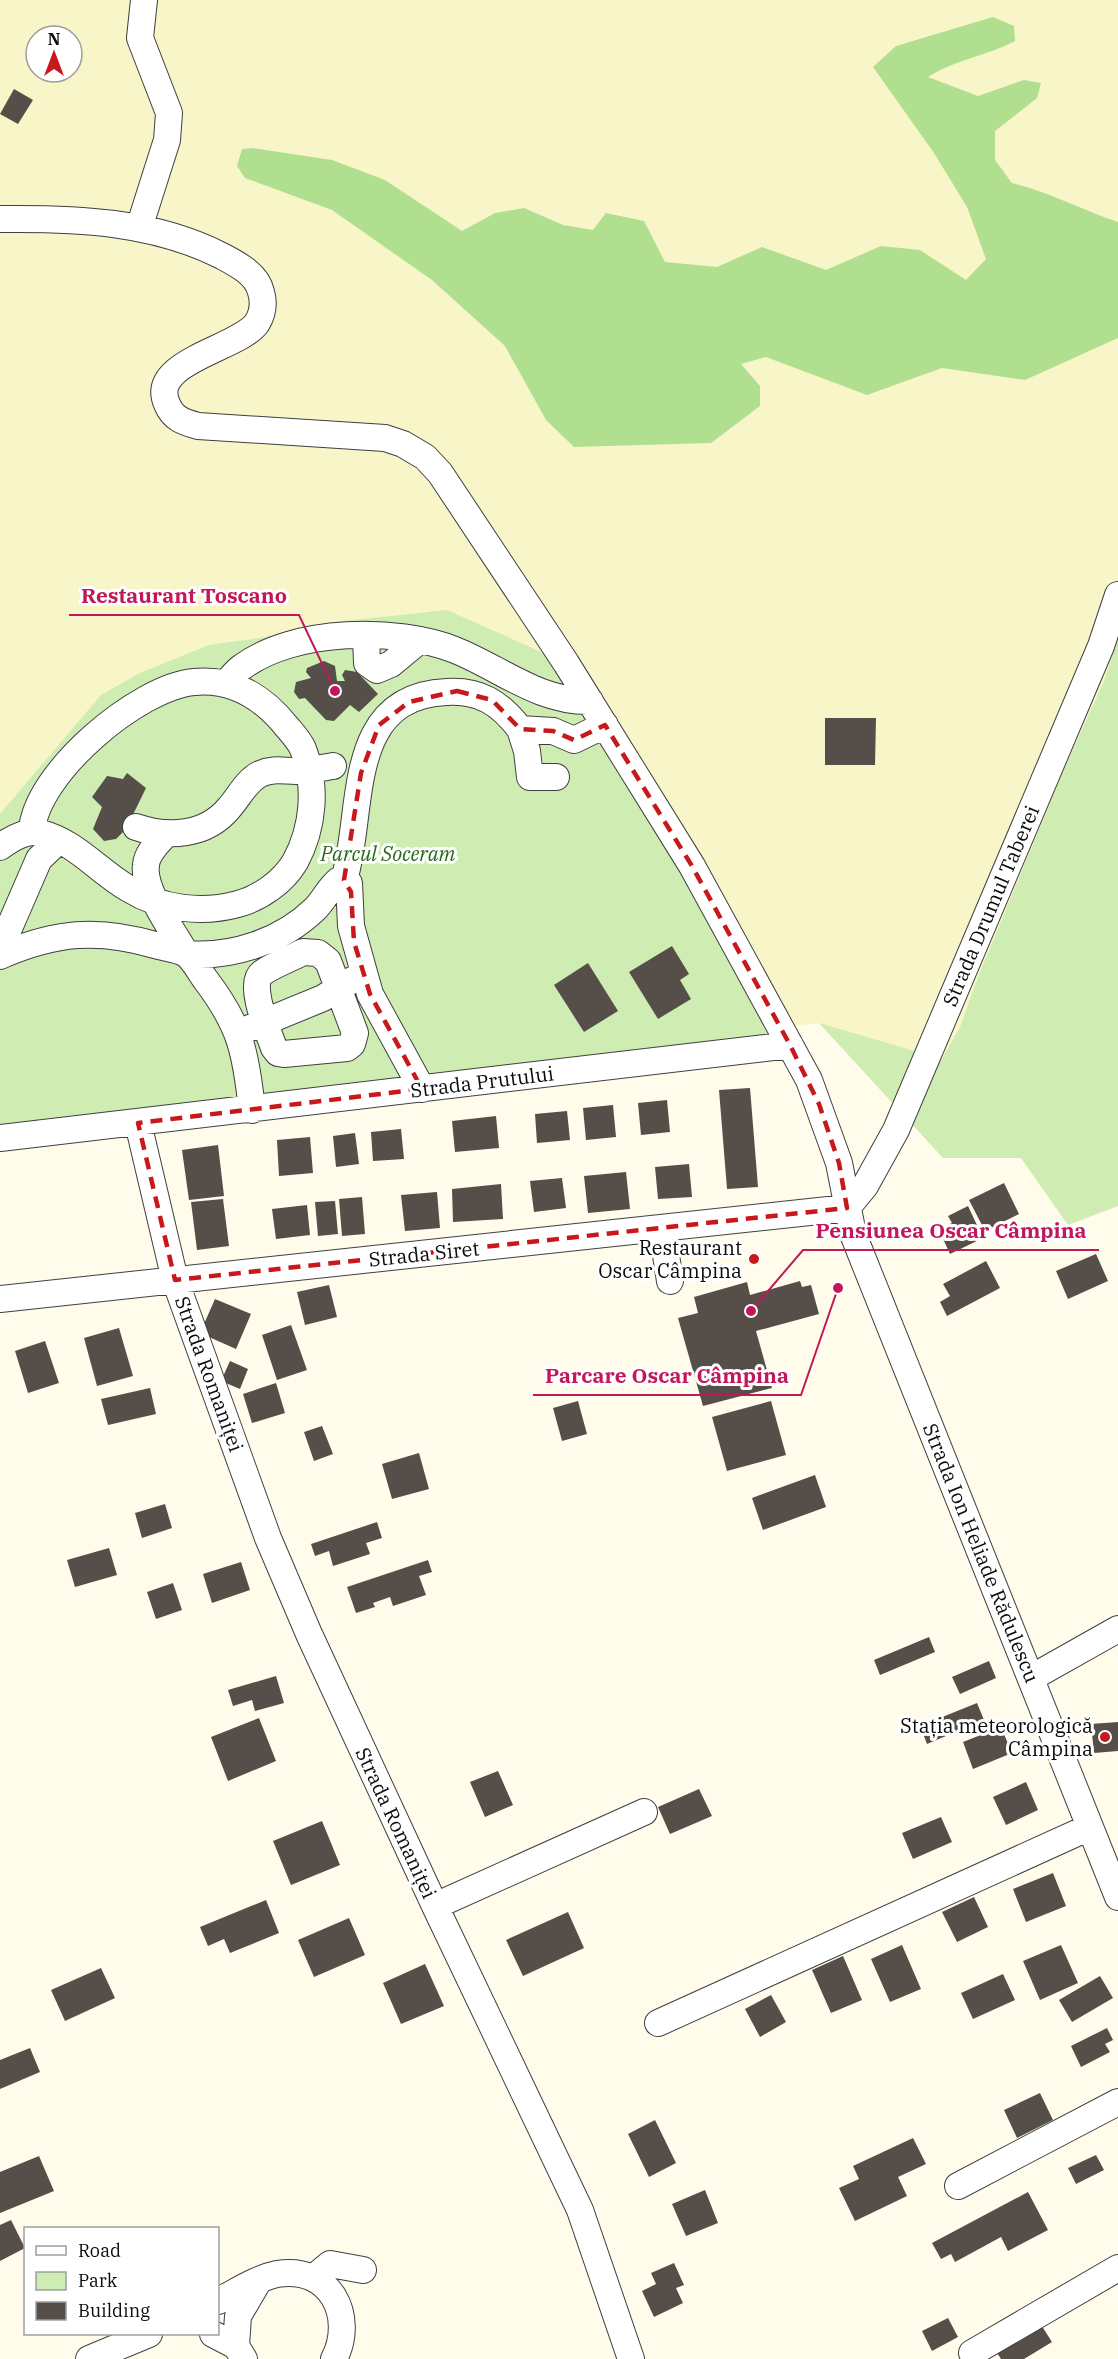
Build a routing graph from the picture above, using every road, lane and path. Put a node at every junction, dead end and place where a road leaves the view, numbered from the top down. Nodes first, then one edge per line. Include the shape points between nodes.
1 (144, 0) edge
2 (0, 219) edge
3 (139, 228) junction
4 (1118, 595) edge
5 (226, 683) junction
6 (590, 701) junction
7 (604, 724) junction
8 (305, 725) dead end
9 (520, 729) junction
10 (321, 768) junction
11 (361, 773) junction
12 (556, 777) dead end
13 (136, 827) dead end
14 (32, 831) junction
15 (166, 834) junction
16 (59, 840) junction
17 (0, 847) edge
18 (344, 880) junction
19 (157, 903) junction
20 (0, 949) edge
21 (186, 954) junction
22 (0, 956) edge
23 (362, 970) junction
24 (337, 990) junction
25 (266, 1022) junction
26 (238, 1031) junction
27 (790, 1045) junction
28 (422, 1089) junction
29 (252, 1110) junction
30 (138, 1123) junction
31 (0, 1138) edge
32 (847, 1208) junction
33 (662, 1229) junction
34 (175, 1280) junction
35 (670, 1281) dead end
36 (0, 1299) edge
37 (1118, 1629) edge
38 (1031, 1678) junction
39 (644, 1812) dead end
40 (1090, 1827) junction
41 (1118, 1897) edge
42 (435, 1906) junction
43 (658, 2023) dead end
44 (1118, 2102) edge
45 (958, 2186) dead end
46 (1118, 2268) edge
47 (363, 2270) dead end
48 (313, 2278) junction
49 (258, 2282) junction
50 (219, 2301) edge
51 (147, 2335) edge
52 (214, 2335) edge
53 (240, 2353) edge
54 (972, 2353) dead end
55 (89, 2359) edge
56 (334, 2359) edge
57 (631, 2359) edge

1 - 3 street via 140,38 170,113 167,140
2 - 3 street via 69,220
3 - 6 street via 225,258 252,276 261,290 263,306 256,323 238,338 177,370 166,382 164,397 170,412 181,421 198,426 385,438 425,457 453,490
4 - 32 street, Strada Drumul Taberei via 1101,646 896,1130 865,1186
5 - 6 street via 242,667 296,643 330,636 366,636 420,640 456,651 546,695 574,702
5 - 10 street via 258,698
5 - 14 street via 188,682 166,688 124,710 61,771 33,819
6 - 7 street
7 - 9 street via 574,740 553,731
7 - 27 street via 692,866
8 - 10 street via 320,755
9 - 11 street via 492,700 476,694 458,691 425,695 393,711 379,725
9 - 12 street via 530,777
10 - 11 street
10 - 15 street via 259,775 218,820 190,831
10 - 19 street via 302,848 290,870 270,889 249,901 219,909
11 - 18 street
13 - 15 street
14 - 16 street
14 - 17 street
15 - 19 street via 149,853 145,866
16 - 19 street via 82,852 128,889
16 - 20 street via 39,859
18 - 21 street via 333,885 316,909 282,933 241,950
18 - 23 street via 351,892 351,926
19 - 21 street
21 - 22 street via 135,939 84,933
21 - 26 street via 224,1004
23 - 24 street
23 - 28 street via 384,1023
24 - 25 street
24 - 25 street via 328,961 318,953 303,952 256,980
24 - 25 street via 355,1033 347,1048 278,1053
25 - 26 street
26 - 29 street
27 - 28 street, Strada Prutului
27 - 32 street via 827,1127 839,1163
28 - 29 street, Strada Prutului
29 - 30 street, Strada Prutului
30 - 31 street, Strada Prutului
30 - 34 street, Strada Romaniței
32 - 33 street, Strada Siret
32 - 38 street, Strada Ion Heliade Rădulescu
33 - 34 street, Strada Siret
33 - 35 street
34 - 36 street, Strada Siret
34 - 42 street, Strada Romaniței via 268,1538
37 - 38 street
38 - 40 street, Strada Ion Heliade Rădulescu
39 - 42 street
40 - 41 street, Strada Ion Heliade Rădulescu
40 - 43 street
42 - 57 street, Strada Romaniței via 580,2210
44 - 45 street
46 - 54 street
47 - 48 street via 330,2264
48 - 49 street via 295,2273 276,2274
48 - 56 street via 329,2290 344,2324 342,2344
49 - 50 street
49 - 53 street via 238,2316
51 - 55 street
52 - 53 street

